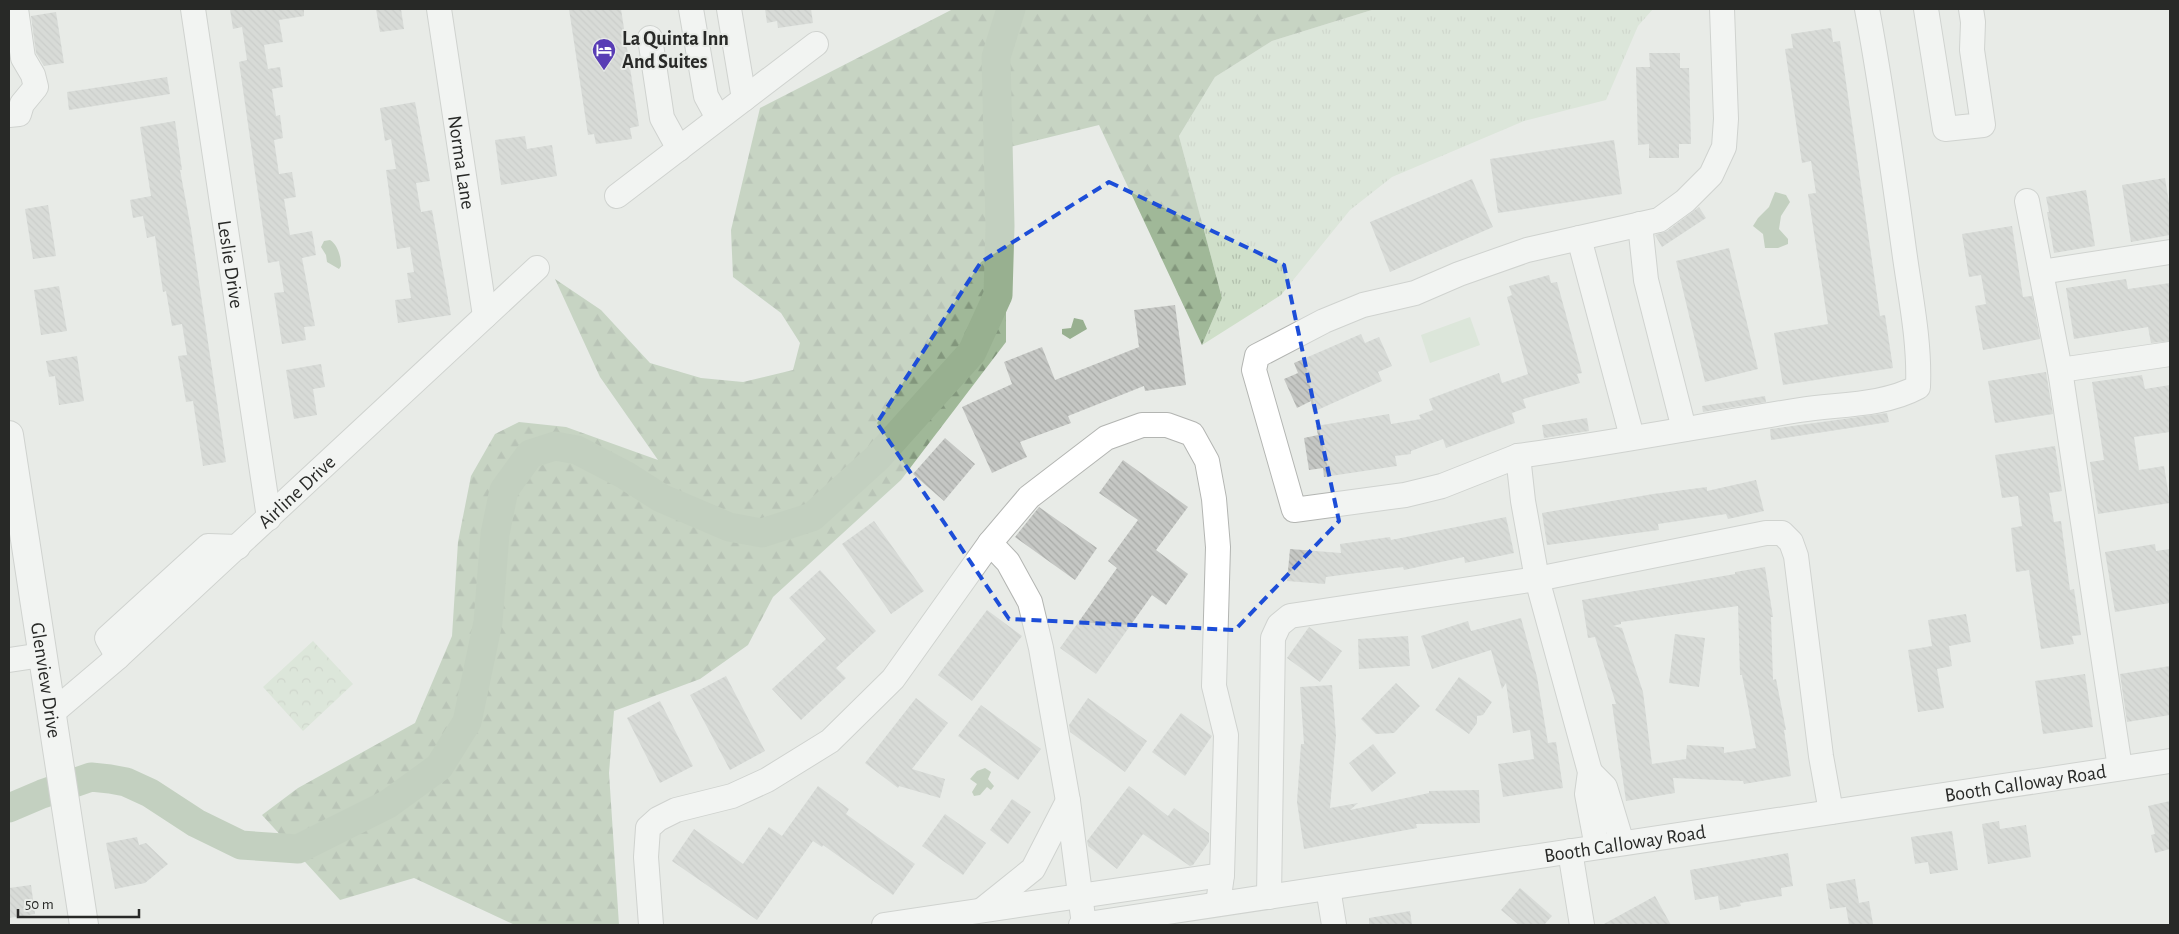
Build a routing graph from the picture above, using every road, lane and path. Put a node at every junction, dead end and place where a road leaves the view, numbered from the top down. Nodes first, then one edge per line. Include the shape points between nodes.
1 (193, 9) edge
2 (439, 9) edge
3 (691, 9) edge
4 (729, 9) edge
5 (1722, 9) edge
6 (1867, 9) edge
7 (1926, 9) edge
8 (1971, 9) edge
9 (14, 24) edge
10 (650, 38) dead end
11 (816, 44) dead end
12 (16, 59) edge
13 (744, 99) junction
14 (9, 115) edge
15 (718, 118) junction
16 (679, 148) junction
17 (616, 196) dead end
18 (2027, 201) dead end
19 (1640, 224) junction
20 (1579, 238) junction
21 (2170, 252) edge
22 (537, 268) dead end
23 (2041, 272) junction
24 (485, 316) junction
25 (2170, 354) edge
26 (2060, 370) junction
27 (1684, 429) junction
28 (9, 435) edge
29 (1632, 437) junction
30 (1518, 456) junction
31 (269, 518) junction
32 (990, 543) junction
33 (1537, 579) junction
34 (42, 655) junction
35 (9, 660) edge
36 (52, 713) junction
37 (2170, 760) edge
38 (2120, 768) junction
39 (1590, 772) junction
40 (1068, 801) junction
41 (1831, 812) junction
42 (1622, 844) junction
43 (1597, 847) junction
44 (1570, 851) junction
45 (1222, 875) junction
46 (1328, 888) junction
47 (1081, 895) junction
48 (1269, 897) junction
49 (1218, 904) junction
50 (980, 911) junction
51 (83, 918) edge
52 (651, 925) edge
53 (884, 925) edge
54 (1083, 925) edge
55 (1334, 925) edge
56 (1582, 925) edge

1 - 31 street, Leslie Drive
2 - 24 street, Norma Lane
3 - 15 street via 706,96
4 - 13 street
5 - 19 street via 1724,146 1710,174 1685,201 1659,220
6 - 27 street via 1884,101 1904,246 1919,364 1918,387 1906,394 1884,399
7 - 8 street via 1945,129 1983,125 1972,50
9 - 12 street
10 - 16 street via 662,118
11 - 13 street
12 - 14 street via 33,75 36,86 22,104 19,114
13 - 15 street
15 - 16 street
16 - 17 street
18 - 23 street
19 - 20 street
19 - 27 street via 1646,280
20 - 29 street
20 - 30 street via 1527,250 1415,293 1363,305 1276,345 1258,356 1254,370 1294,510 1404,495 1442,486
21 - 23 street
22 - 24 street, Airline Drive
23 - 26 street
24 - 31 street, Airline Drive
25 - 26 street
26 - 38 street
27 - 29 street
28 - 34 main road, Glenview Drive
29 - 30 street
30 - 33 street
31 - 36 street, Airline Drive
32 - 40 street via 1008,562 1030,602
32 - 45 street via 1029,497 1106,438 1142,425 1167,425 1192,434 1207,461 1218,547 1214,686 1226,735
32 - 52 street via 893,678 830,741 767,780 732,796 676,810 648,828 646,857
33 - 39 street
33 - 41 street via 1766,533 1782,533 1791,542 1796,556
33 - 48 street via 1290,616 1279,624 1273,638
34 - 35 street
34 - 36 main road, Glenview Drive
36 - 51 main road, Glenview Drive
37 - 38 street, Booth Calloway Road
38 - 41 street, Booth Calloway Road
39 - 42 street via 1606,787
39 - 43 street via 1587,794
40 - 47 street
40 - 50 street via 1033,868
41 - 42 street, Booth Calloway Road
42 - 43 street, Booth Calloway Road
43 - 44 street, Booth Calloway Road
44 - 46 street, Booth Calloway Road
44 - 56 street
45 - 47 street
45 - 49 street
46 - 48 street, Booth Calloway Road
46 - 55 street
47 - 50 street
47 - 54 street
48 - 49 street, Booth Calloway Road
49 - 54 street, Booth Calloway Road
50 - 53 street

